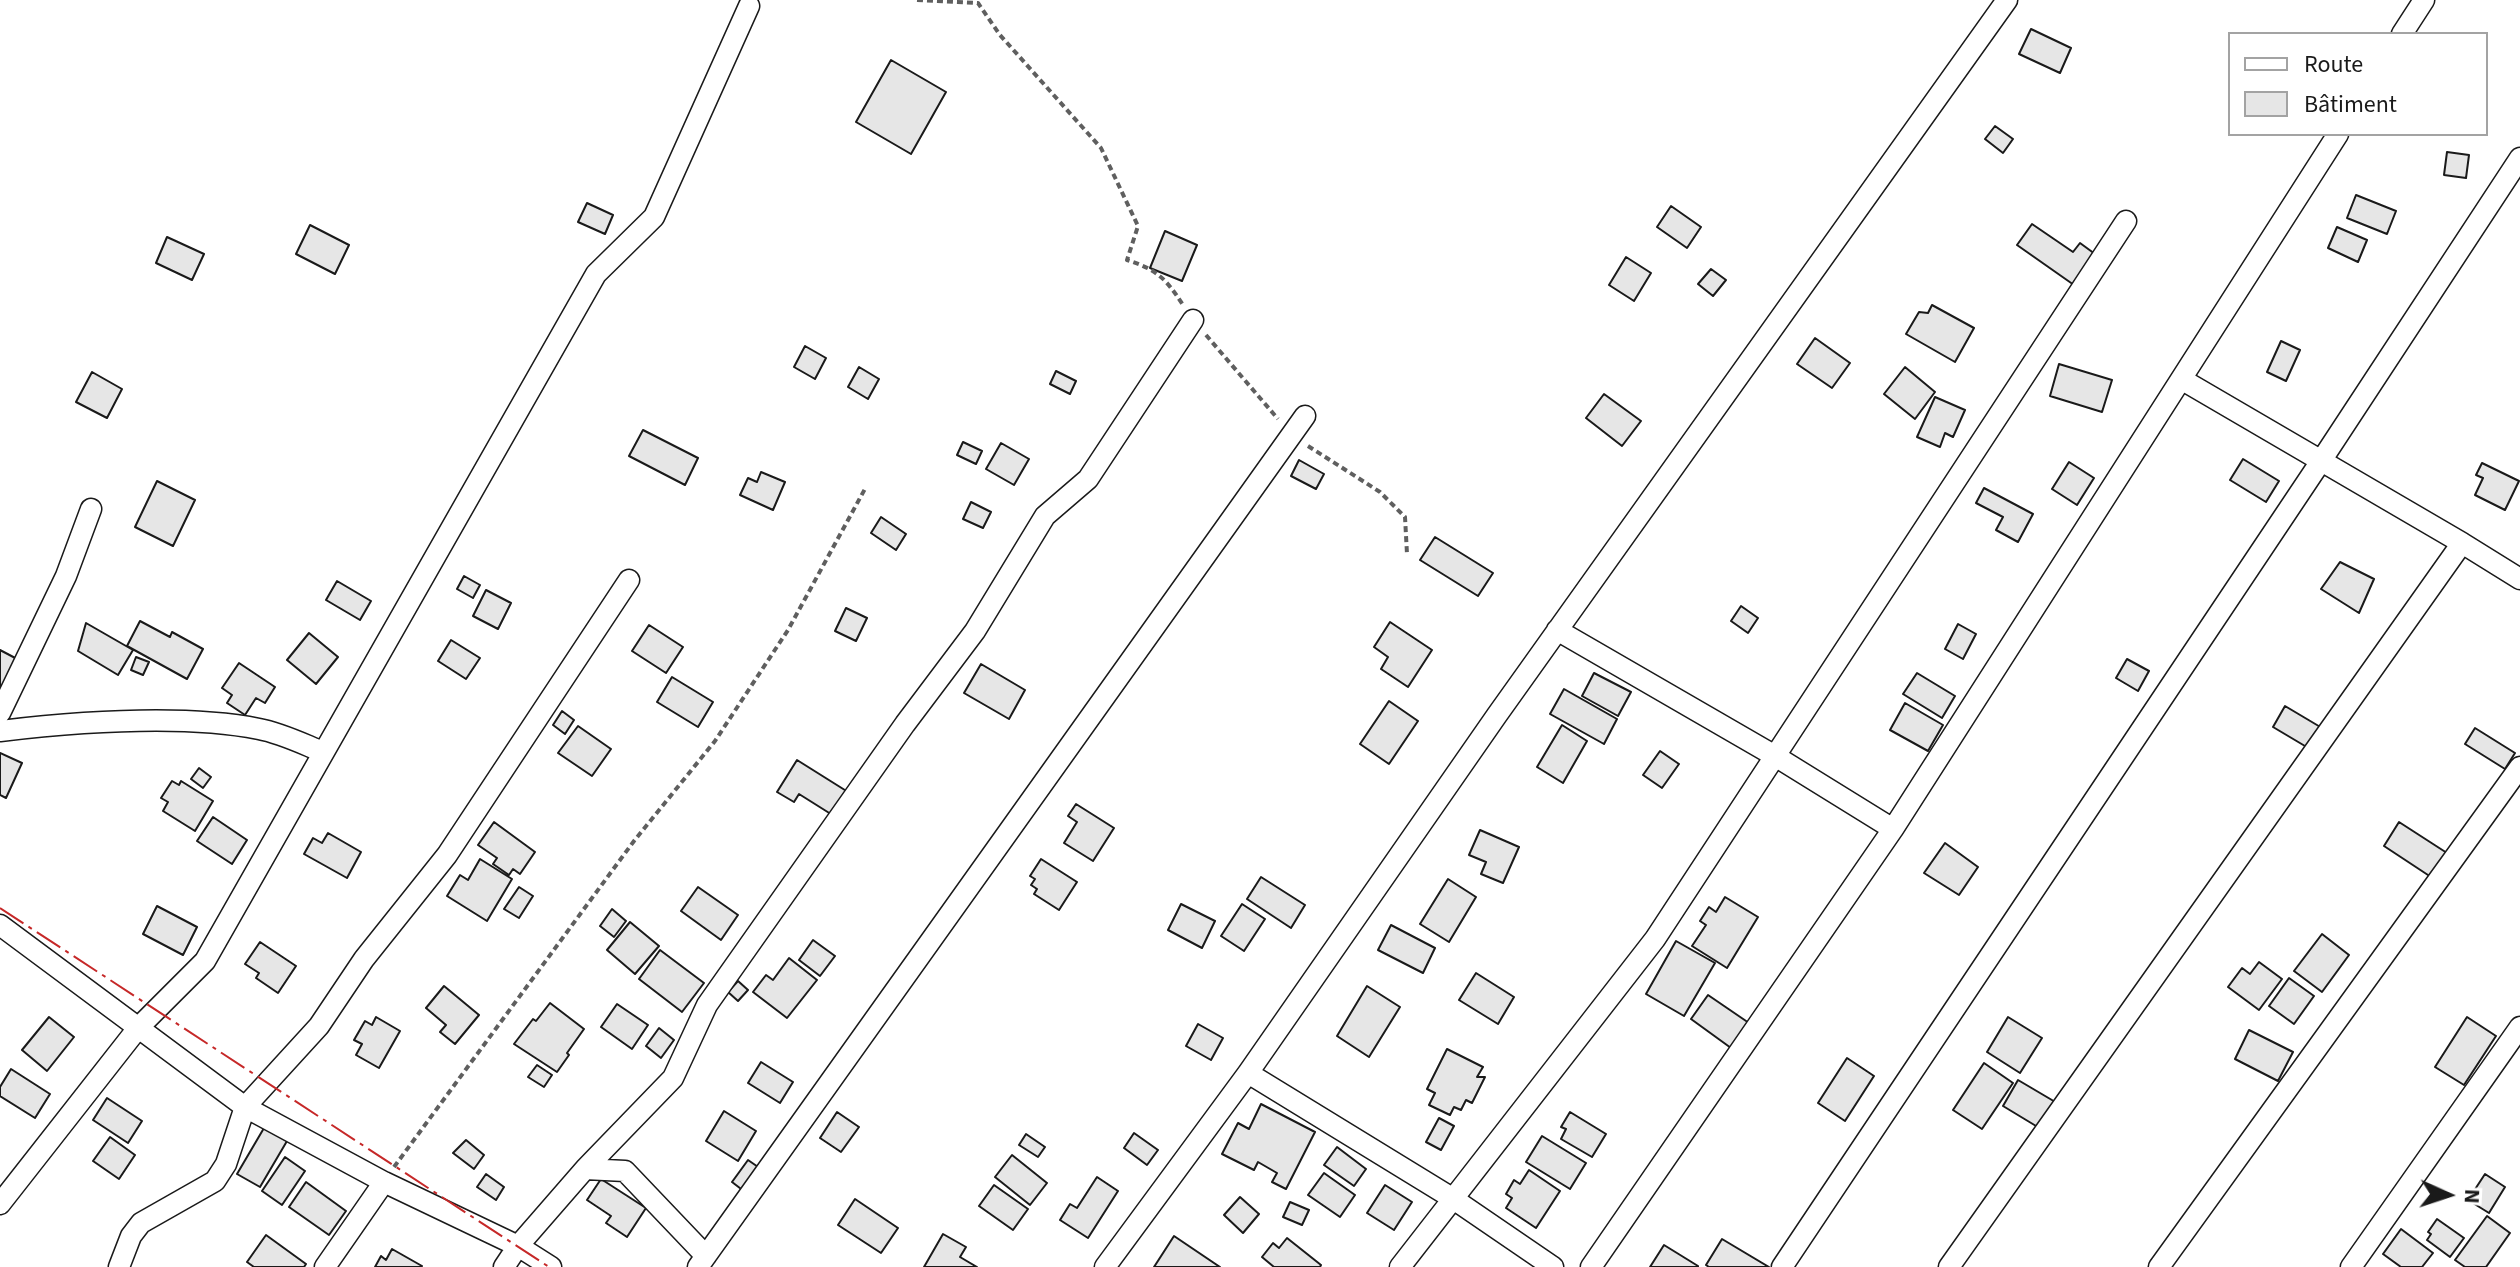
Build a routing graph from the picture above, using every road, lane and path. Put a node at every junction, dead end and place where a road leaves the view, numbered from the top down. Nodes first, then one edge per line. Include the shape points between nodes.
1 (917, 0) edge
2 (2007, 0) edge
3 (2424, 0) edge
4 (749, 6) dead end
5 (2403, 32) edge
6 (2337, 136) edge
7 (2520, 158) edge
8 (2126, 221) dead end
9 (1193, 320) junction
10 (2181, 379) junction
11 (1305, 416) dead end
12 (1292, 435) junction
13 (2321, 461) junction
14 (866, 487) dead end
15 (91, 509) dead end
16 (2462, 543) junction
17 (1407, 554) dead end
18 (2520, 579) edge
19 (629, 580) dead end
20 (1557, 630) junction
21 (0, 713) edge
22 (0, 731) edge
23 (323, 752) junction
24 (1775, 756) junction
25 (2520, 767) edge
26 (1893, 829) junction
27 (0, 925) edge
28 (2520, 1027) edge
29 (138, 1028) junction
30 (1248, 1073) junction
31 (245, 1107) junction
32 (585, 1169) junction
33 (384, 1182) junction
34 (1452, 1198) junction
35 (0, 1204) edge
36 (518, 1246) junction
37 (702, 1261) edge
38 (119, 1267) edge
39 (325, 1267) edge
40 (504, 1267) edge
41 (551, 1267) edge
42 (1105, 1267) edge
43 (1400, 1267) edge
44 (1553, 1267) edge
45 (1591, 1267) edge
46 (1782, 1267) edge
47 (1949, 1267) edge
48 (2159, 1267) edge
49 (2351, 1267) edge

1 - 9 path via 978,3 1101,148 1138,226 1127,260 1166,279
2 - 20 street
3 - 5 street
4 - 23 street via 654,217 596,274
6 - 10 street
7 - 13 street
8 - 24 street
9 - 12 path
9 - 32 street via 1088,479 1045,516 975,631 707,1005 673,1078
10 - 13 street
10 - 26 street
11 - 12 street
12 - 17 path via 1380,492 1405,517
12 - 37 street
13 - 16 street
13 - 46 street
14 - 33 path via 788,630 715,741 625,853
15 - 21 street via 66,576
16 - 18 street
16 - 47 street
19 - 31 street via 447,855 364,959 319,1026
20 - 24 street
20 - 30 street
22 - 23 street via 149,721 218,724 261,729
23 - 29 street via 205,961
24 - 26 street
24 - 34 street via 1655,939
25 - 48 street
26 - 45 street
27 - 29 street
28 - 49 street
29 - 31 street
29 - 35 street
30 - 34 street
30 - 42 street
31 - 33 street
31 - 38 street via 215,1181 141,1223
32 - 36 street
32 - 37 street via 625,1171
33 - 36 street
33 - 39 street
34 - 43 street
34 - 44 street
36 - 40 street
36 - 41 street

